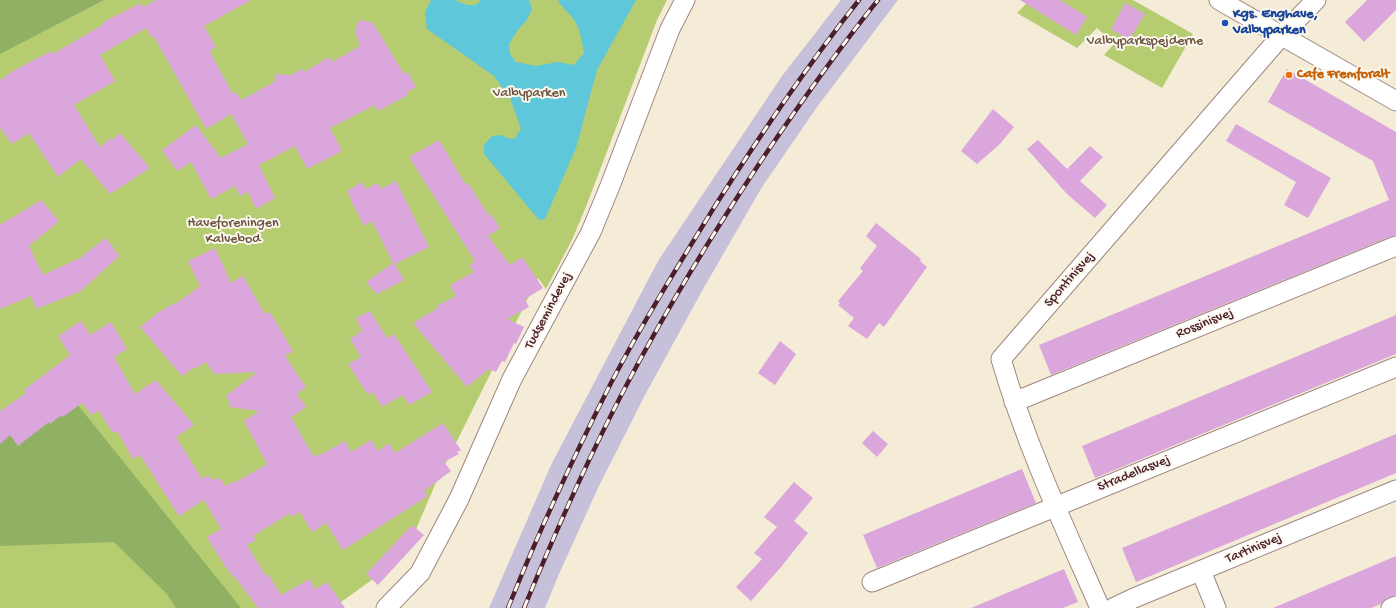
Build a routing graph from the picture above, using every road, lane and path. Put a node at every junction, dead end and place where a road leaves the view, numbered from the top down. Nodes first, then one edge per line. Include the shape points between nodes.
1 (685, 0) edge
2 (1219, 0) edge
3 (1316, 0) edge
4 (1282, 35) junction
5 (1396, 101) edge
6 (1396, 246) edge
7 (1396, 367) edge
8 (1014, 402) junction
9 (1396, 490) edge
10 (1056, 506) junction
11 (1201, 571) junction
12 (872, 582) dead end
13 (1396, 606) edge
14 (386, 608) edge
15 (1100, 608) edge
16 (1113, 608) edge
17 (1216, 608) edge
18 (1391, 608) edge

1 - 14 street, Tudsemindevej via 670,29 591,232 512,379 460,499 420,573
2 - 4 street
3 - 4 street, Spontinisvej
4 - 5 street
4 - 8 street, Spontinisvej via 1001,359
6 - 8 street, Rossinisvej
7 - 10 street, Stradellasvej
8 - 10 street, Spontinisvej
9 - 11 street, Tartinisvej
10 - 12 street, Stradellasvej
10 - 15 street, Spontinisvej
11 - 16 street, Tartinisvej
11 - 17 street
13 - 18 street

